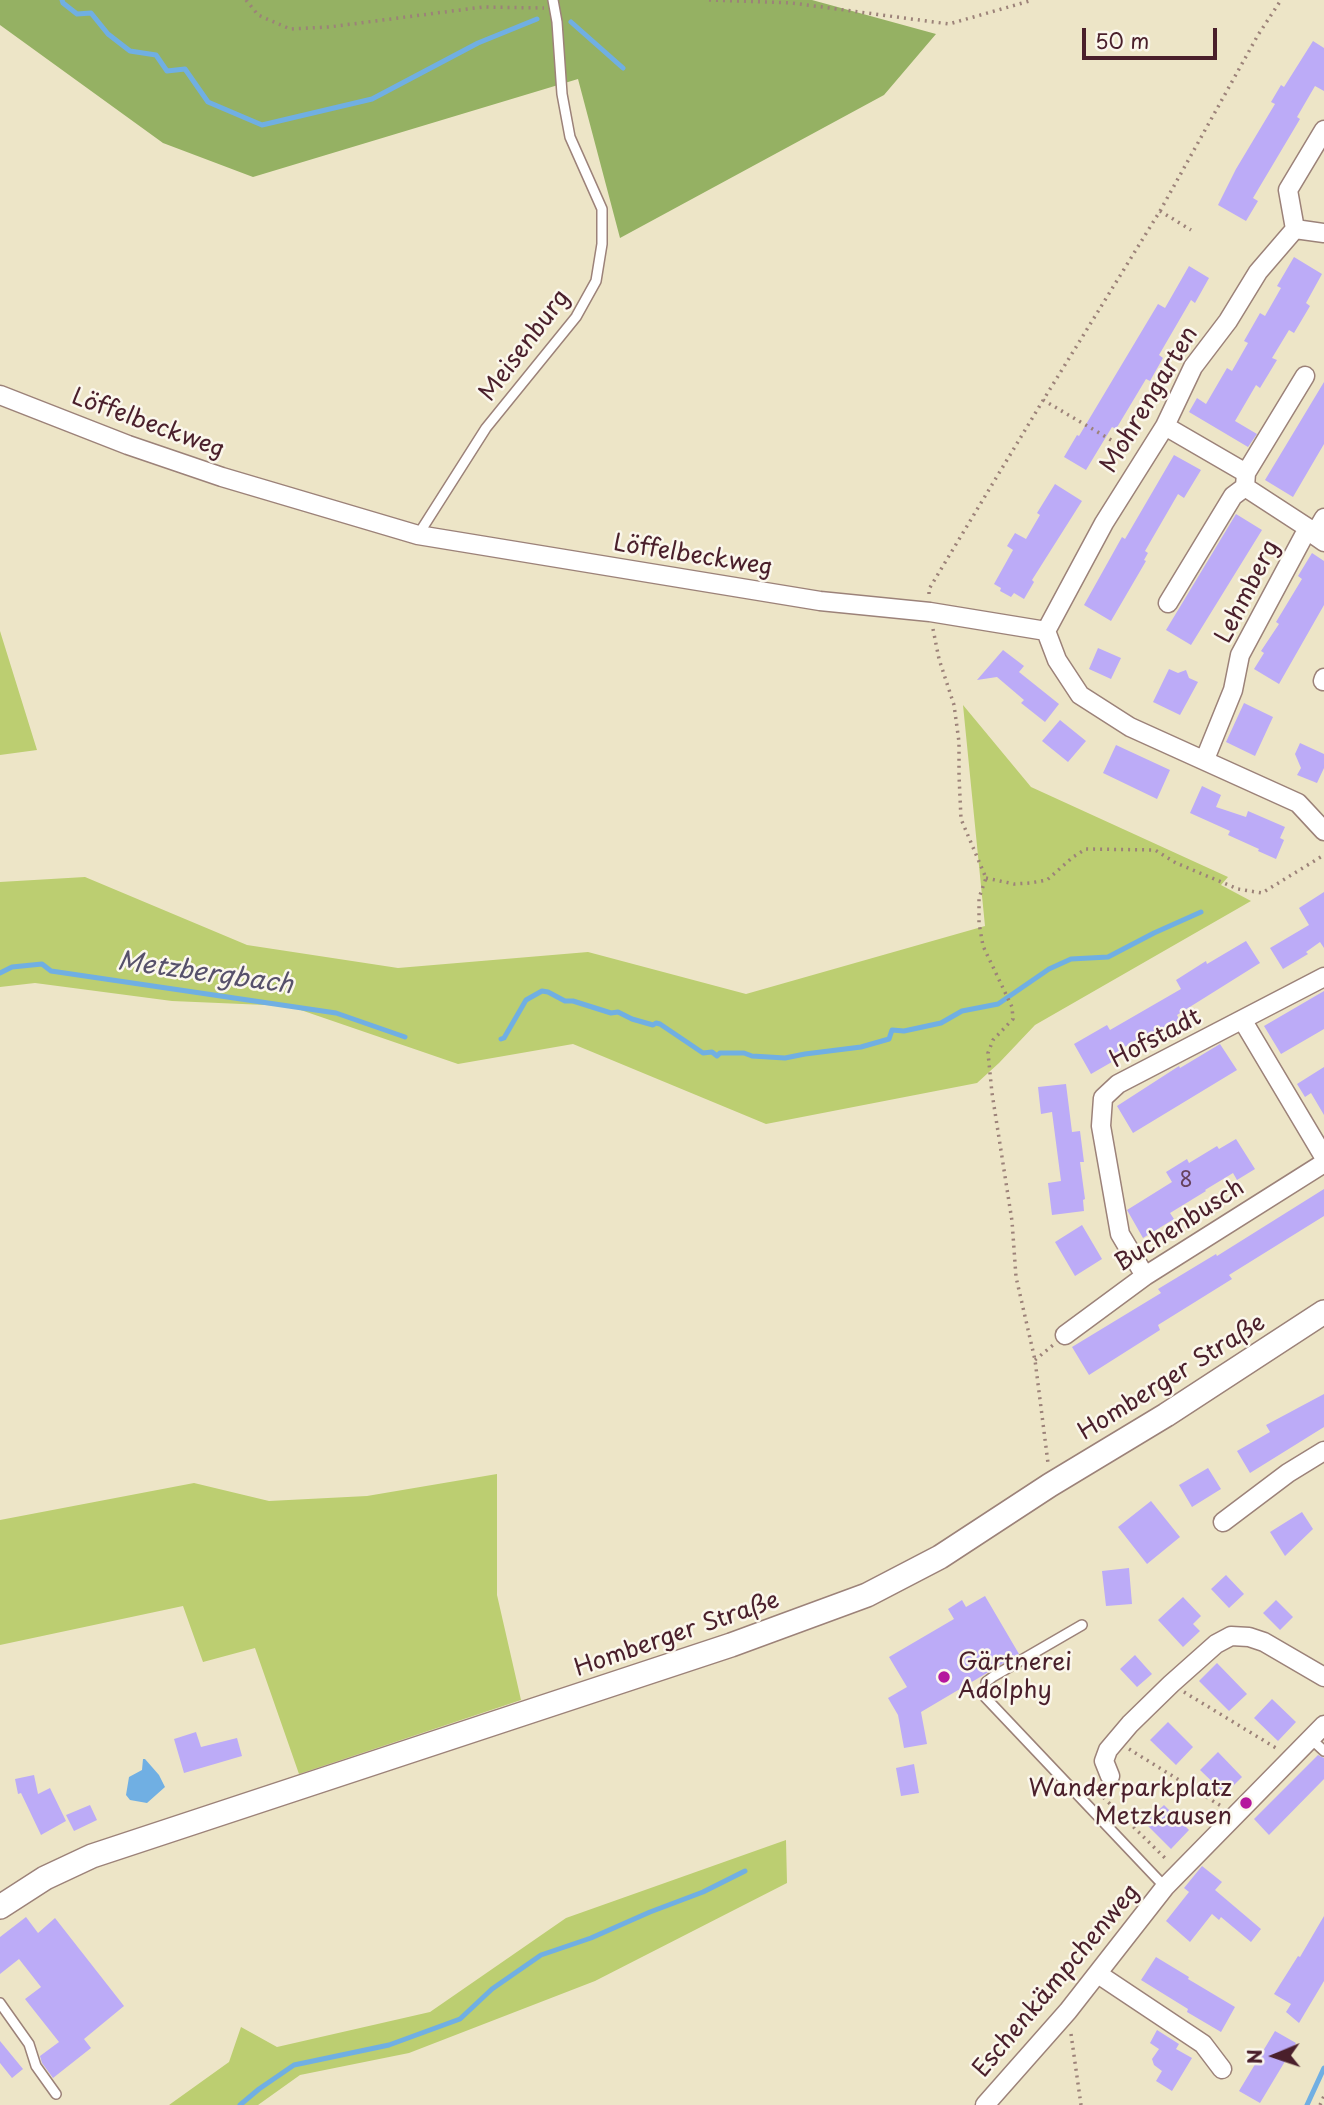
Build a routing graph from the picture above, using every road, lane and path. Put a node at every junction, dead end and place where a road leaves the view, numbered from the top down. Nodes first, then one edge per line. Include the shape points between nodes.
1 (246, 0) edge
2 (709, 0) edge
3 (1033, 0) edge
4 (1281, 0) edge
5 (554, 4) edge
6 (1324, 130) edge
7 (1160, 211) junction
8 (1294, 229) junction
9 (1191, 230) dead end
10 (1324, 233) edge
11 (1305, 376) dead end
12 (0, 395) edge
13 (1043, 400) junction
14 (1165, 426) junction
15 (1144, 459) junction
16 (1246, 480) junction
17 (1324, 518) edge
18 (418, 535) junction
19 (1315, 535) edge
20 (1168, 603) dead end
21 (930, 612) junction
22 (1046, 631) junction
23 (1205, 759) junction
24 (1324, 831) edge
25 (1324, 855) edge
26 (986, 878) junction
27 (1324, 977) edge
28 (1243, 1021) junction
29 (1324, 1157) edge
30 (1324, 1163) edge
31 (1144, 1276) junction
32 (1324, 1312) edge
33 (1065, 1335) joint
34 (1035, 1360) junction
35 (1324, 1451) edge
36 (1050, 1485) junction
37 (1223, 1522) dead end
38 (1082, 1625) dead end
39 (1324, 1676) edge
40 (1171, 1684) junction
41 (1324, 1725) edge
42 (1310, 1738) junction
43 (1116, 1741) junction
44 (1324, 1751) edge
45 (1291, 1757) junction
46 (1110, 1776) joint
47 (1235, 1815) junction
48 (1180, 1872) junction
49 (1165, 1887) junction
50 (0, 1907) edge
51 (1098, 1974) junction
52 (0, 2003) edge
53 (1068, 2011) junction
54 (1222, 2069) dead end
55 (56, 2094) dead end
56 (1324, 2096) edge
57 (985, 2105) edge
58 (1081, 2105) edge
59 (1320, 2105) edge

1 - 5 path via 258,15 290,29 483,6
2 - 3 path via 792,3 949,24
4 - 7 path
5 - 18 lane, Meisenburg via 570,137 602,209 596,281 576,317 486,428
6 - 8 street via 1287,190
7 - 9 path
7 - 13 path
8 - 10 street
8 - 14 street, Mohrengarten via 1258,272 1194,368
11 - 16 street
12 - 18 street, Löffelbeckweg via 222,477
13 - 15 path
13 - 21 path via 929,589
14 - 15 street, Mohrengarten
14 - 16 street
15 - 22 street, Mohrengarten
16 - 19 street
16 - 20 street
17 - 19 street, Lehmberg
18 - 21 street, Löffelbeckweg via 820,601
19 - 23 street, Lehmberg via 1240,655 1233,690
21 - 22 street, Löffelbeckweg
21 - 26 path via 954,705 961,819
22 - 23 street via 1057,660 1080,695 1130,727
23 - 24 street via 1298,803
25 - 26 path via 1262,893 1238,889 1155,850 1086,849 1046,880 1014,884
26 - 34 path via 979,898 983,946 1013,1018 988,1053 992,1093 1016,1277
27 - 28 street, Hofstadt
28 - 29 street
28 - 31 street, Hofstadt via 1118,1084 1103,1098 1101,1126 1120,1234
30 - 31 street, Buchenbusch
31 - 33 street, Buchenbusch
32 - 36 main road, Homberger Straße
33 - 34 path
34 - 36 path
35 - 37 street
36 - 50 main road, Homberger Straße via 940,1557 867,1595 718,1650 92,1856
38 - 49 lane, Eschenkämpchenweg via 994,1676 986,1682 985,1697
39 - 40 street via 1264,1642 1231,1636
40 - 43 street
40 - 45 path
41 - 42 street, Eschenkämpchenweg
42 - 44 lane
42 - 45 street, Eschenkämpchenweg
43 - 46 street via 1104,1761
43 - 47 path
45 - 47 street, Eschenkämpchenweg
46 - 48 path via 1101,1795
47 - 48 street, Eschenkämpchenweg
48 - 49 street, Eschenkämpchenweg
49 - 51 street, Eschenkämpchenweg
51 - 53 street, Eschenkämpchenweg
51 - 54 street via 1203,2044
52 - 55 lane
53 - 57 street, Eschenkämpchenweg
53 - 58 path
56 - 59 path

